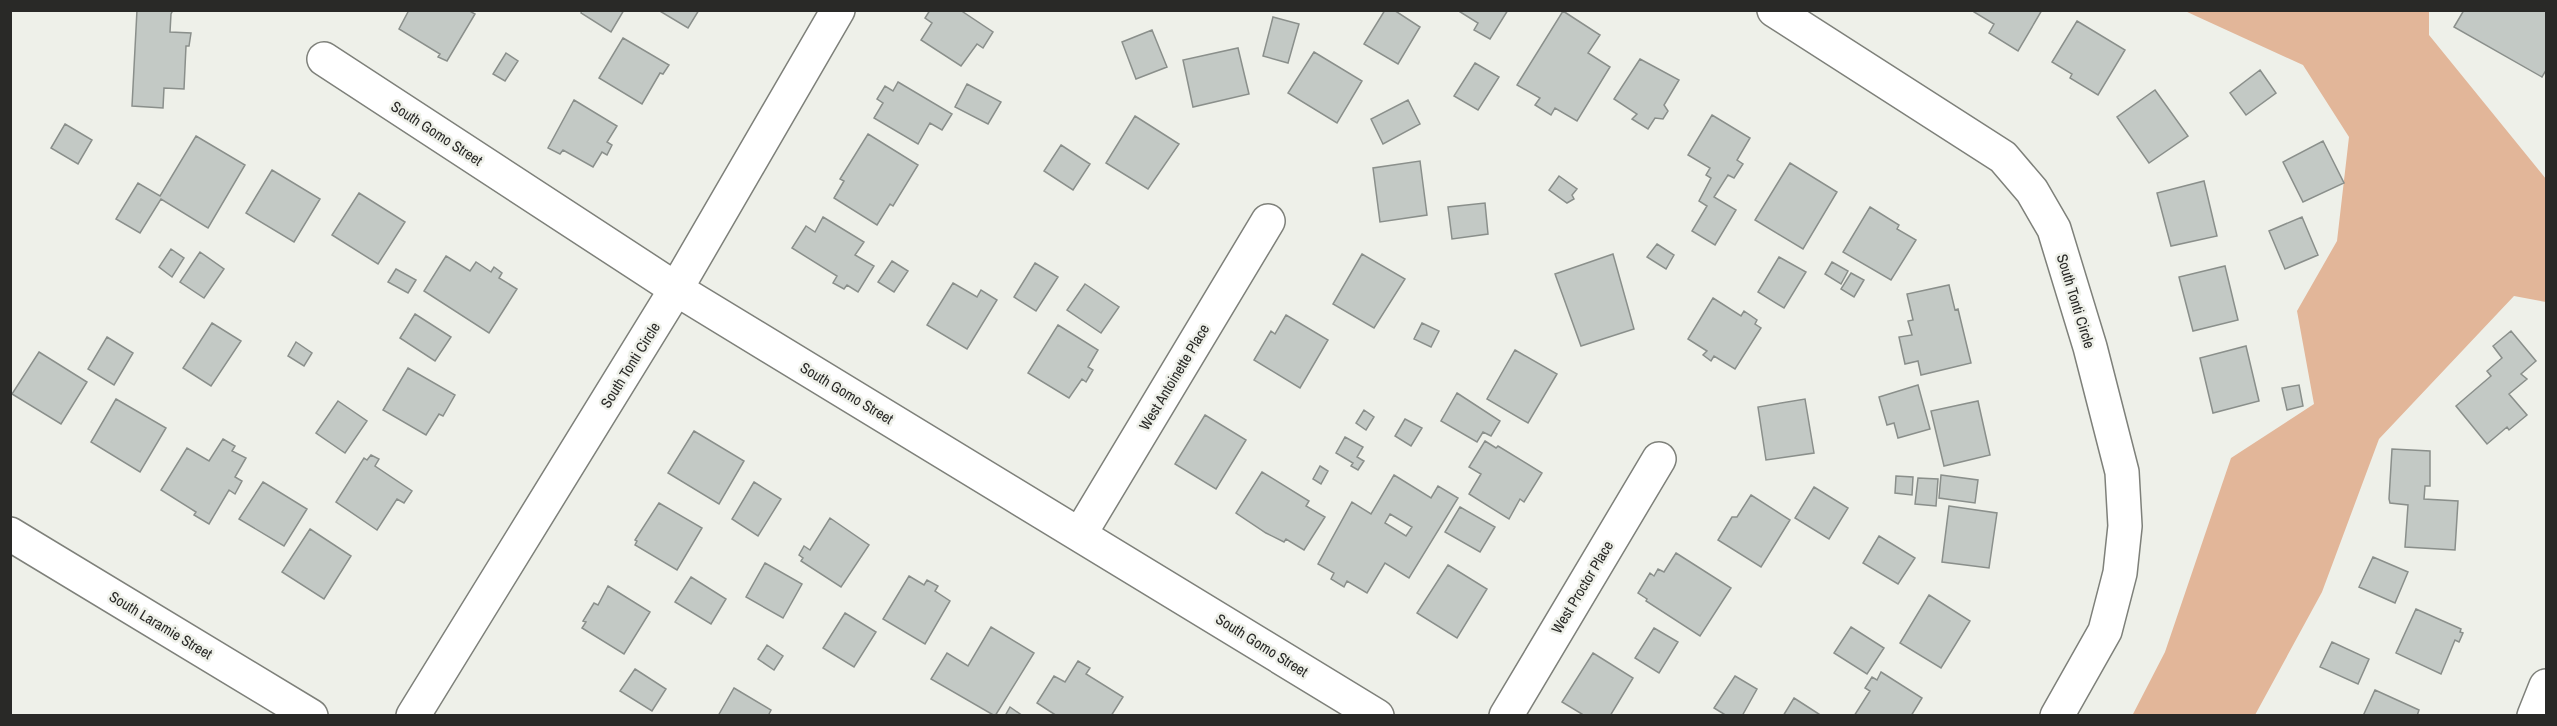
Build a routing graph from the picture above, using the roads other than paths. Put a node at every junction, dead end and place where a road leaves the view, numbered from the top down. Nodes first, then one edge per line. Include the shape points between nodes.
1 (838, 10) edge
2 (1774, 10) edge
3 (324, 59) dead end
4 (1268, 221) dead end
5 (676, 289) junction
6 (1659, 459) dead end
7 (10, 534) edge
8 (1080, 534) junction
9 (2547, 686) edge
10 (300, 713) edge
11 (413, 716) edge
12 (1377, 716) edge
13 (1506, 716) edge
14 (2057, 716) edge
15 (2534, 716) edge

1 - 5 street, South Tonti Circle
2 - 14 street, South Tonti Circle via 2003,157 2032,190 2054,229 2122,472 2125,526 2120,573 2105,631
3 - 5 street, South Gomo Street
4 - 8 street, West Antoinette Place
5 - 8 street, South Gomo Street
5 - 11 street, South Tonti Circle
6 - 13 street, West Proctor Place
7 - 10 street, South Laramie Street
8 - 12 street, South Gomo Street
9 - 15 street

